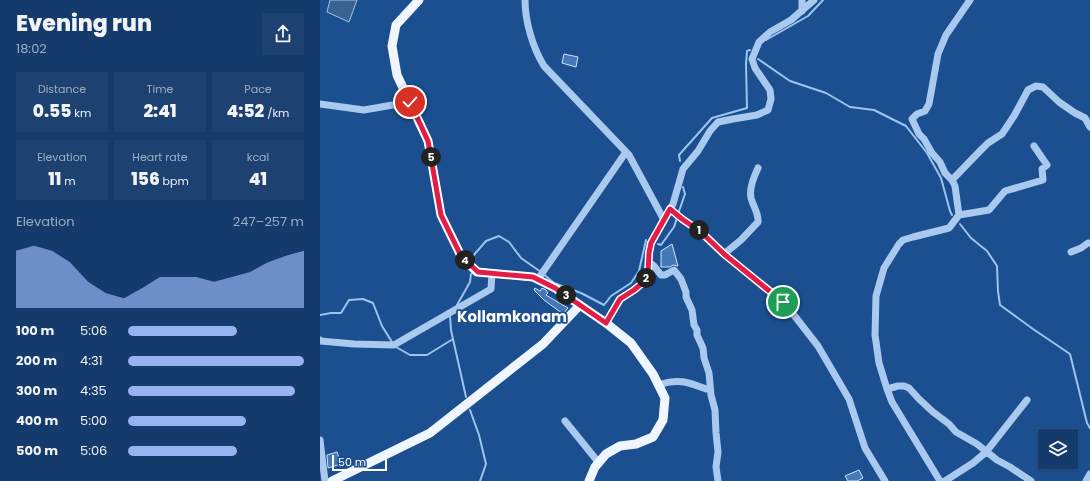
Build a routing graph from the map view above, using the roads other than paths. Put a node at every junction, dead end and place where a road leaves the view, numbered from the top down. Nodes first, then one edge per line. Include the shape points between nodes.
1 (420, 0) edge
2 (525, 0) edge
3 (802, 0) edge
4 (814, 0) edge
5 (970, 0) edge
6 (802, 11) junction
7 (410, 102) junction
8 (320, 104) edge
9 (1090, 127) edge
10 (1034, 146) dead end
11 (626, 152) junction
12 (758, 168) dead end
13 (952, 180) junction
14 (672, 211) junction
15 (960, 215) junction
16 (664, 220) junction
17 (1090, 243) edge
18 (1072, 252) dead end
19 (724, 254) junction
20 (648, 262) junction
21 (492, 273) junction
22 (539, 278) junction
23 (580, 305) junction
24 (606, 323) junction
25 (320, 340) edge
26 (658, 385) junction
27 (706, 389) dead end
28 (887, 389) junction
29 (1027, 400) dead end
30 (565, 421) dead end
31 (320, 440) edge
32 (986, 452) junction
33 (599, 463) junction
34 (1090, 474) edge
35 (325, 481) edge
36 (332, 481) edge
37 (589, 481) edge
38 (718, 481) edge
39 (885, 481) edge
40 (940, 481) edge
41 (945, 481) edge
42 (1031, 481) edge
43 (1086, 481) edge

1 - 7 main road via 396,25 392,46 397,74
2 - 11 street via 531,37 544,66
3 - 6 street
4 - 6 street
5 - 13 street via 946,35 938,54 929,104 925,111 912,119 919,134
6 - 14 street via 759,42 752,59 770,90 768,110 757,115 718,122 683,169
7 - 8 street via 364,110
7 - 21 main road via 428,141 441,215 452,238 461,256 478,272
9 - 13 street via 1085,118 1059,102 1043,87 1036,86 1028,90 1002,134 988,143
10 - 15 street via 1047,165 1042,169 1043,180 1005,191 989,210
11 - 16 street
11 - 22 street
12 - 19 street via 751,188 751,197 759,218 758,222
13 - 15 street
14 - 16 street
14 - 19 street via 701,232
15 - 28 street via 949,228 904,240 884,268 876,296 875,335 879,363
16 - 20 street via 651,243
17 - 18 street
19 - 39 street via 783,302 818,346 849,399 864,448
20 - 24 street via 646,280 620,299
20 - 38 street via 660,275 674,270 681,279 692,310 694,326 709,373 715,410
21 - 22 main road
21 - 25 street via 491,289 394,345
22 - 23 main road
23 - 24 main road
23 - 36 main road via 542,344 430,434
24 - 26 main road via 632,343
26 - 27 street via 676,381
26 - 33 main road via 665,398 664,420 653,437 636,444 620,446 606,454
28 - 32 street via 898,386 909,388 956,432
28 - 40 street via 892,402
29 - 32 street
30 - 33 street
31 - 35 street
32 - 41 street
32 - 42 street
33 - 37 main road
34 - 43 street

